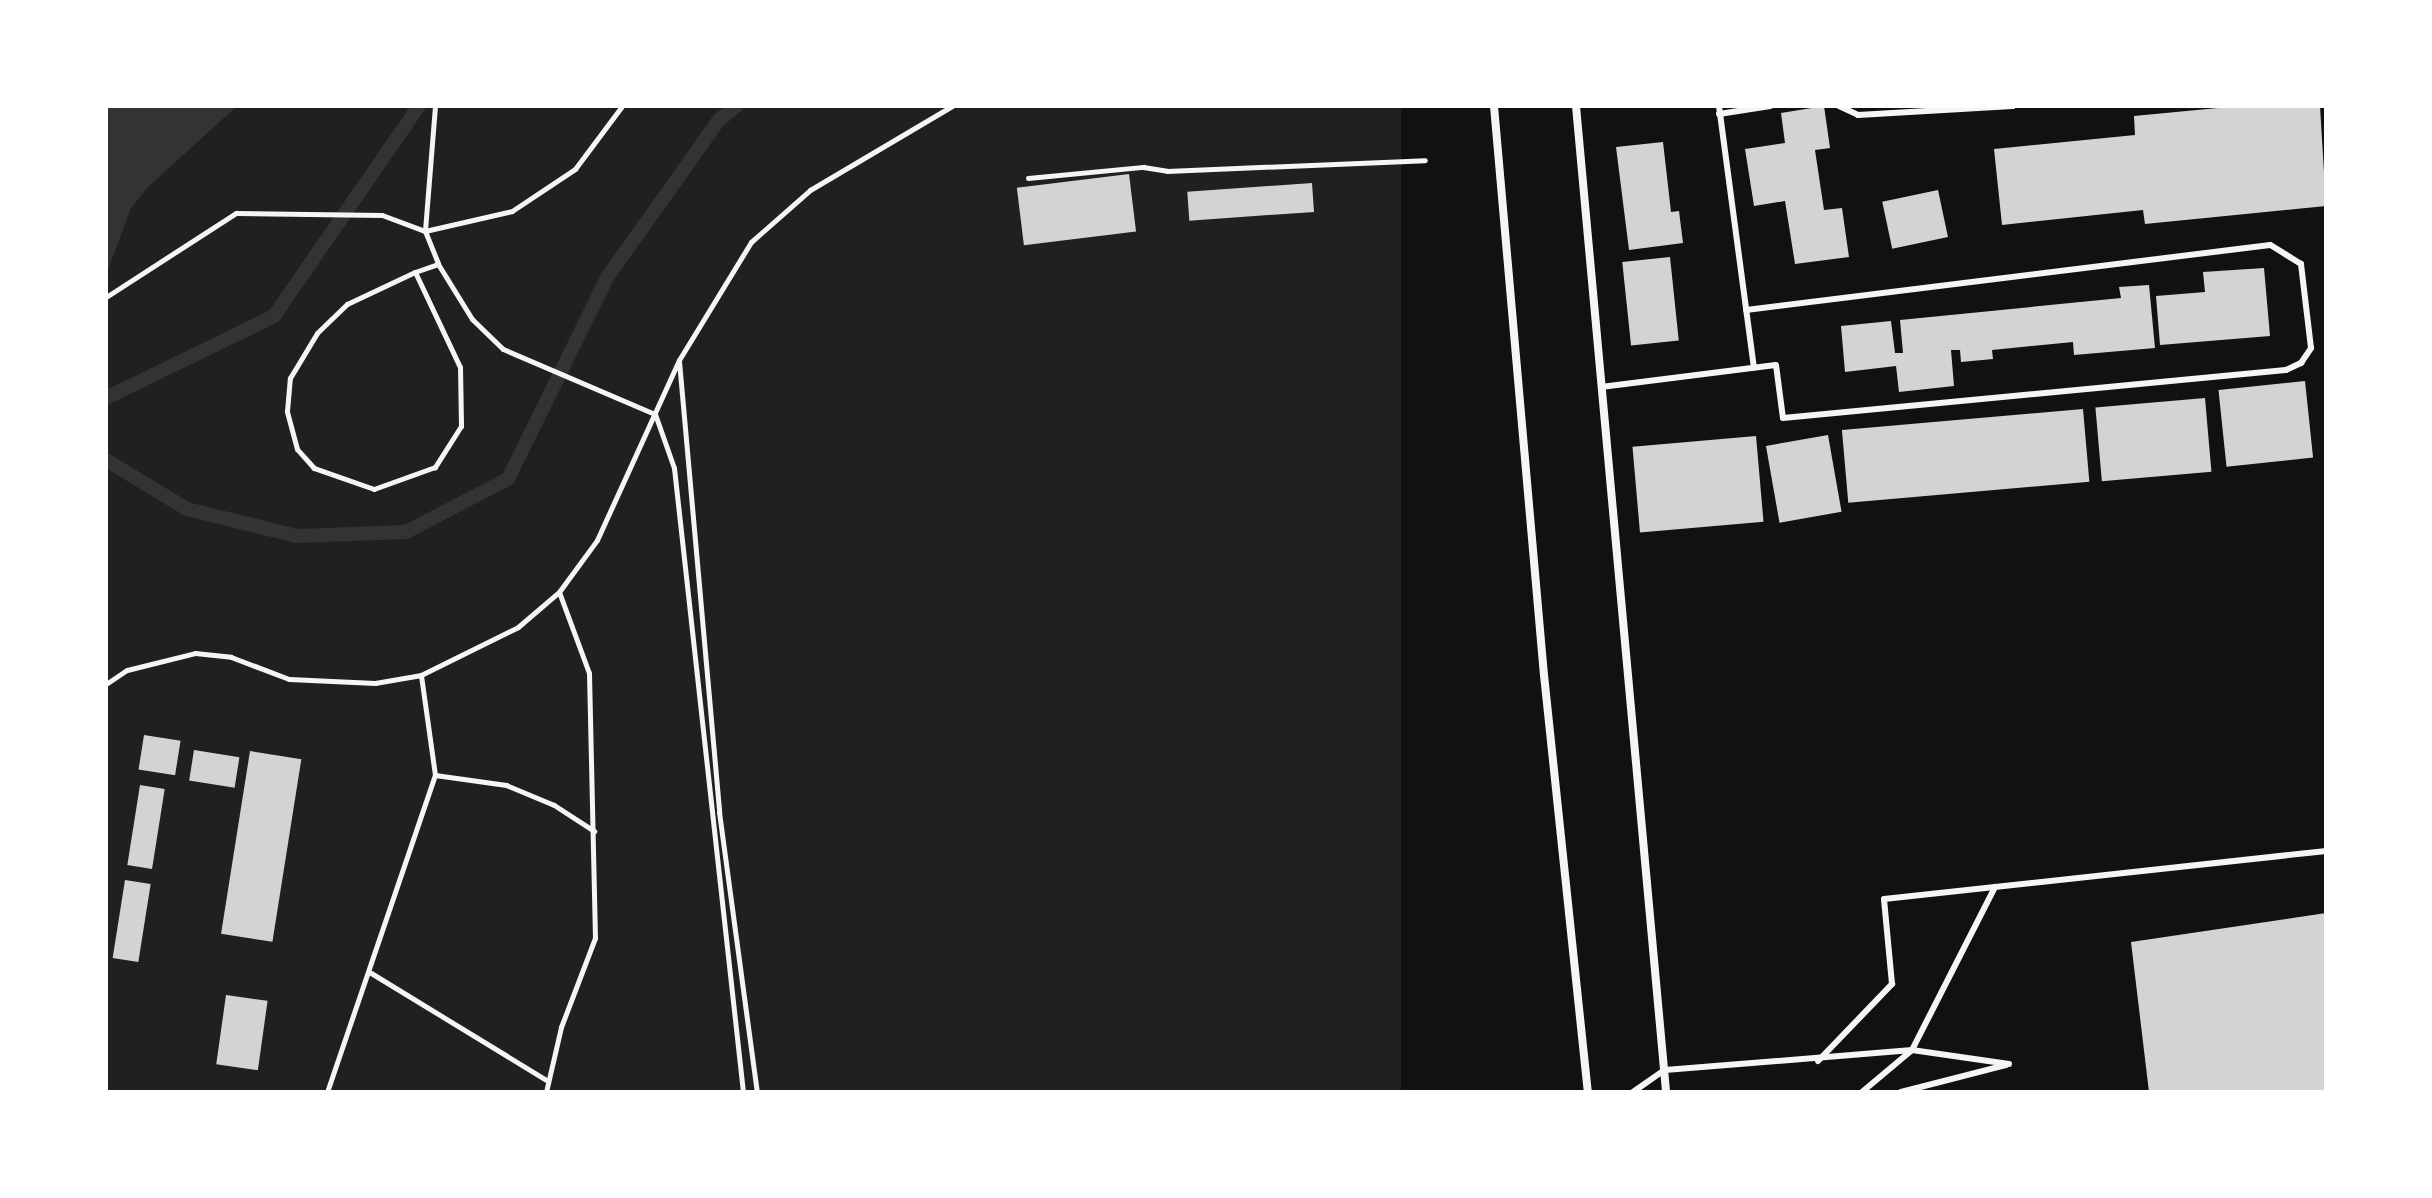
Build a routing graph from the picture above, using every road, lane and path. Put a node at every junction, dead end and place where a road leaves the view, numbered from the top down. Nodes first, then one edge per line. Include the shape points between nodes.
1 (435, 106) edge
2 (622, 106) edge
3 (952, 106) edge
4 (1494, 106) edge
5 (1576, 106) edge
6 (1770, 106) edge
7 (1839, 106) edge
8 (2013, 106) edge
9 (1719, 110) edge
10 (1425, 160) dead end
11 (1028, 178) dead end
12 (425, 231) junction
13 (438, 264) junction
14 (415, 272) junction
15 (106, 297) edge
16 (1746, 310) junction
17 (679, 360) junction
18 (1754, 368) junction
19 (1601, 387) junction
20 (655, 414) junction
21 (559, 592) junction
22 (421, 675) junction
23 (106, 684) edge
24 (435, 775) junction
25 (595, 832) junction
26 (2326, 851) edge
27 (1996, 887) junction
28 (371, 973) junction
29 (1912, 1050) junction
30 (1818, 1061) junction
31 (1665, 1070) junction
32 (546, 1080) junction
33 (327, 1092) edge
34 (546, 1092) edge
35 (743, 1092) edge
36 (757, 1092) edge
37 (1588, 1092) edge
38 (1633, 1092) edge
39 (1666, 1092) edge
40 (1862, 1092) edge
41 (1901, 1092) edge

1 - 12 path
2 - 12 path via 575,169 512,211
3 - 17 path via 810,190 751,242
4 - 37 street via 1544,675
5 - 19 street
6 - 9 lane
7 - 8 lane via 1858,115
9 - 16 lane
10 - 11 path via 1167,171 1143,167
12 - 13 path
12 - 15 path via 382,215 236,213
13 - 14 path
13 - 20 path via 472,319 503,349
14 - 14 path via 347,304 317,333 290,378 287,411 297,449 314,468 374,489 435,467 461,426 460,367
16 - 18 lane
16 - 18 lane via 2270,245 2301,264 2311,348 2301,363 2286,370 1783,418 1776,365
17 - 20 path
17 - 36 path via 719,812
18 - 19 lane
19 - 31 street
20 - 21 path via 597,540
20 - 35 path via 674,468
21 - 22 path via 518,627
21 - 25 path via 589,673
22 - 23 path via 375,683 289,679 231,657 195,653 127,670
22 - 24 path
24 - 25 path via 506,785 554,805
24 - 28 path
25 - 32 path via 595,938
26 - 27 lane
27 - 29 lane
27 - 30 lane via 1884,899 1892,984
28 - 32 path
28 - 33 path
29 - 30 lane
29 - 40 lane
29 - 41 lane via 2009,1064
30 - 31 lane
31 - 38 lane
31 - 39 street
32 - 34 path

